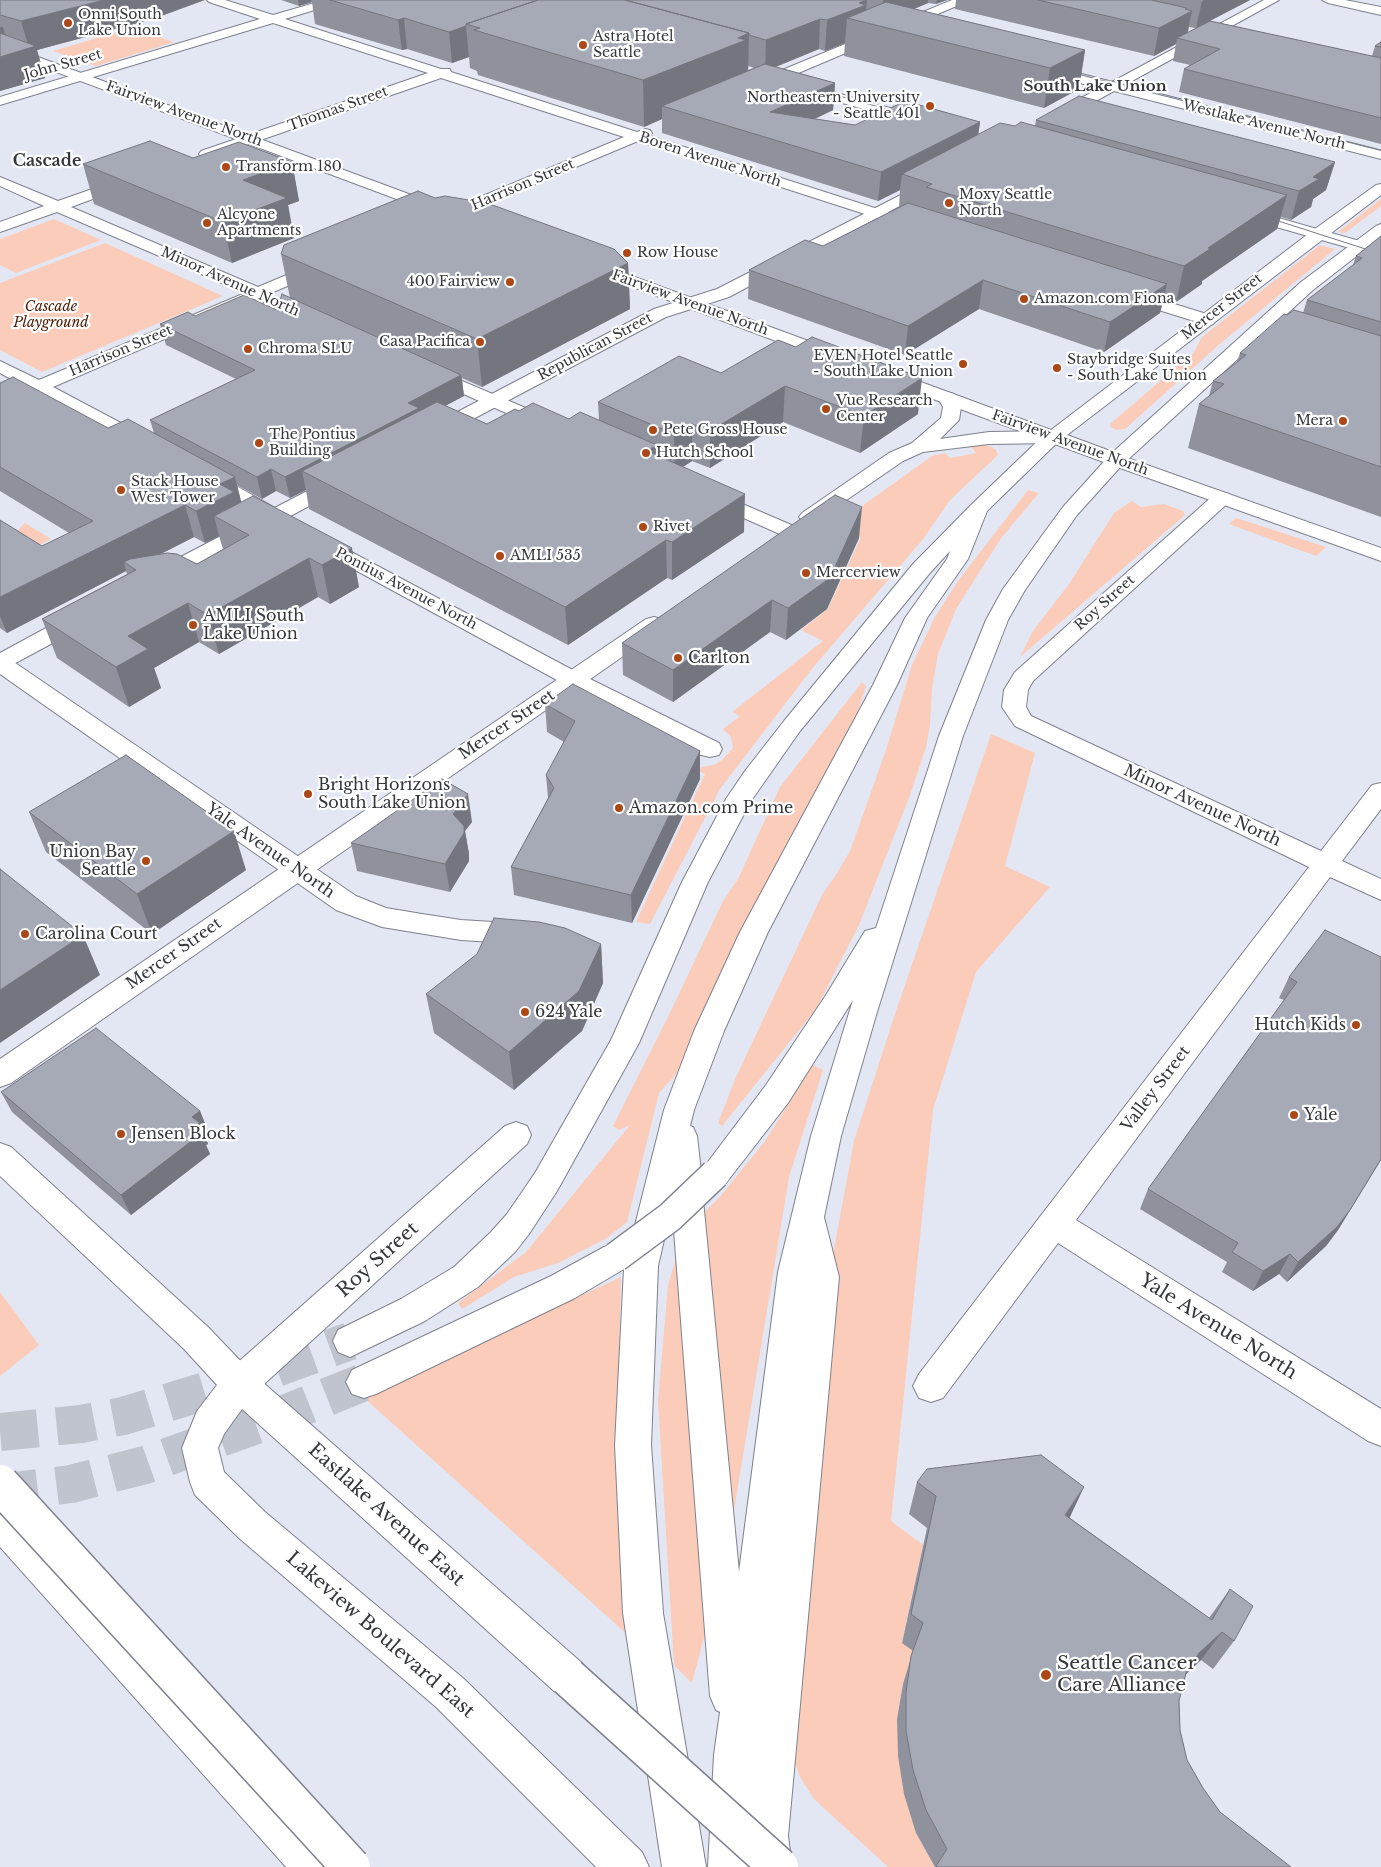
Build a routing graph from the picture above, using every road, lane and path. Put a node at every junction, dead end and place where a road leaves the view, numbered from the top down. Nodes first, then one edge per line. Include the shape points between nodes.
1 (213, 0) edge
2 (337, 0) edge
3 (962, 0) edge
4 (1274, 0) edge
5 (1328, 0) edge
6 (1381, 11) edge
7 (274, 20) junction
8 (866, 25) edge
9 (890, 31) junction
10 (1189, 33) edge
11 (912, 36) edge
12 (1206, 36) junction
13 (1223, 40) edge
14 (0, 47) edge
15 (463, 66) edge
16 (1035, 67) edge
17 (750, 72) edge
18 (440, 74) junction
19 (81, 77) junction
20 (774, 79) junction
21 (1112, 87) junction
22 (747, 89) edge
23 (0, 100) edge
24 (1046, 122) edge
25 (935, 125) edge
26 (657, 128) edge
27 (637, 136) junction
28 (253, 139) junction
29 (1381, 155) edge
30 (191, 159) edge
31 (140, 177) edge
32 (942, 178) edge
33 (0, 181) edge
34 (1381, 188) edge
35 (58, 207) junction
36 (1229, 209) edge
37 (876, 213) junction
38 (452, 215) junction
39 (469, 221) edge
40 (429, 223) edge
41 (0, 227) edge
42 (919, 227) edge
43 (1381, 229) edge
44 (1318, 234) junction
45 (1359, 246) junction
46 (1381, 252) edge
47 (335, 260) edge
48 (580, 262) edge
49 (1112, 289) edge
50 (257, 292) junction
51 (691, 303) junction
52 (284, 306) edge
53 (1207, 320) junction
54 (411, 363) edge
55 (0, 366) edge
56 (38, 386) junction
57 (947, 398) junction
58 (493, 401) junction
59 (0, 403) edge
60 (561, 431) edge
61 (1053, 437) junction
62 (415, 442) edge
63 (919, 447) junction
64 (161, 452) edge
65 (1116, 460) junction
66 (194, 471) edge
67 (357, 473) edge
68 (695, 490) edge
69 (1222, 498) junction
70 (978, 509) junction
71 (276, 516) junction
72 (789, 531) junction
73 (764, 548) edge
74 (1381, 555) edge
75 (143, 586) edge
76 (100, 609) edge
77 (670, 613) edge
78 (0, 662) edge
79 (574, 680) junction
80 (1023, 721) joint
81 (710, 748) dead end
82 (1381, 792) edge
83 (925, 815) junction
84 (1325, 864) junction
85 (298, 869) junction
86 (1381, 890) edge
87 (548, 937) edge
88 (0, 1075) edge
89 (680, 1110) junction
90 (516, 1135) dead end
91 (0, 1156) edge
92 (808, 1215) junction
93 (1055, 1224) junction
94 (350, 1341) tunnel mouth
95 (364, 1382) tunnel mouth
96 (239, 1384) junction
97 (931, 1386) dead end
98 (1381, 1429) edge
99 (0, 1484) edge
100 (0, 1519) edge
101 (735, 1754) junction
102 (315, 1867) edge
103 (351, 1867) edge
104 (627, 1867) edge
105 (684, 1867) edge
106 (730, 1867) edge
107 (770, 1867) edge
108 (779, 1867) edge

1 - 7 main road, Boren Avenue North
2 - 7 main road, John Street
3 - 9 main road
4 - 12 main road
5 - 6 main road
7 - 18 main road, Boren Avenue North
7 - 19 main road, John Street
8 - 9 main road
9 - 11 main road
9 - 20 main road
10 - 12 main road
12 - 13 main road
12 - 21 main road
14 - 19 main road, Fairview Avenue North
15 - 18 main road, Thomas Street
16 - 21 main road, Westlake Avenue North
17 - 20 main road
18 - 27 main road, Boren Avenue North
18 - 28 main road, Thomas Street
19 - 23 main road, John Street
19 - 28 main road, Fairview Avenue North
20 - 22 main road
20 - 25 main road
21 - 24 main road
21 - 29 main road, Westlake Avenue North
26 - 27 main road, Harrison Street
27 - 37 main road, Boren Avenue North
27 - 38 main road, Harrison Street
28 - 30 main road, Thomas Street
28 - 38 main road, Fairview Avenue North
31 - 35 main road
32 - 37 main road, Republican Street
33 - 35 main road, Minor Avenue North
34 - 44 main road, Mercer Street
35 - 41 main road
35 - 50 main road, Minor Avenue North
36 - 44 main road
37 - 42 main road, Boren Avenue North
37 - 51 main road, Republican Street via 723,294
38 - 39 main road, Fairview Avenue North
38 - 40 main road, Harrison Street
43 - 45 main road
44 - 45 main road
44 - 53 main road, Mercer Street
45 - 46 main road
45 - 65 main road via 1307,286 1259,338
47 - 50 main road, Harrison Street
48 - 51 main road, Fairview Avenue North
49 - 53 main road
50 - 52 main road, Minor Avenue North
50 - 56 main road, Harrison Street
51 - 57 main road, Fairview Avenue North
51 - 58 main road, Republican Street via 660,313
53 - 61 main road, Mercer Street
54 - 58 main road
55 - 56 main road
56 - 59 main road, Harrison Street
56 - 64 main road
57 - 61 main road, Fairview Avenue North
57 - 63 main road via 952,407 950,420
58 - 60 main road
58 - 62 main road, Republican Street
61 - 63 main road via 989,438
61 - 65 main road, Fairview Avenue North
61 - 70 main road, Mercer Street
63 - 72 main road via 896,457
65 - 69 main road, Fairview Avenue North
65 - 83 main road via 1070,511 1014,589 997,620 950,736
66 - 71 main road, Pontius Avenue North
67 - 71 main road
68 - 72 main road
69 - 74 main road, Fairview Avenue North
69 - 80 main road, Roy Street via 1023,677 1016,690 1014,707
70 - 89 main road via 957,559 916,618 824,803 754,932 709,1031
70 - 94 main road, Mercer Street via 921,569 792,726 739,799 695,882 624,1043 546,1182 518,1224 485,1260 459,1281 413,1310
71 - 75 main road
71 - 79 main road, Pontius Avenue North
72 - 73 main road
76 - 78 main road
77 - 79 main road, Mercer Street
78 - 85 main road, Yale Avenue North
79 - 81 main road, Pontius Avenue North
79 - 85 main road, Mercer Street
80 - 84 main road, Minor Avenue North
82 - 84 main road, Valley Street
83 - 92 main road via 826,1136
83 - 95 main road, bridge via 876,936 777,1094 715,1174 670,1217 616,1256 563,1287
84 - 86 main road, Minor Avenue North
84 - 93 main road, Valley Street
85 - 87 main road, Yale Avenue North via 346,903 382,917 461,930
85 - 88 main road, Mercer Street
89 - 101 main road
89 - 105 main road via 641,1266 633,1445 643,1613
90 - 96 main road, Roy Street
91 - 96 main road, Eastlake Avenue East via 196,1338
92 - 101 main road via 793,1282
92 - 107 main road via 822,1277 767,1836
93 - 97 main road, Valley Street
93 - 98 main road, Yale Avenue North
96 - 104 main road, Lakeview Boulevard East via 210,1423 200,1448 208,1482 252,1525 450,1692
96 - 108 main road, Eastlake Avenue East, bridge
99 - 103 main road, bridge
100 - 102 main road
101 - 106 main road

